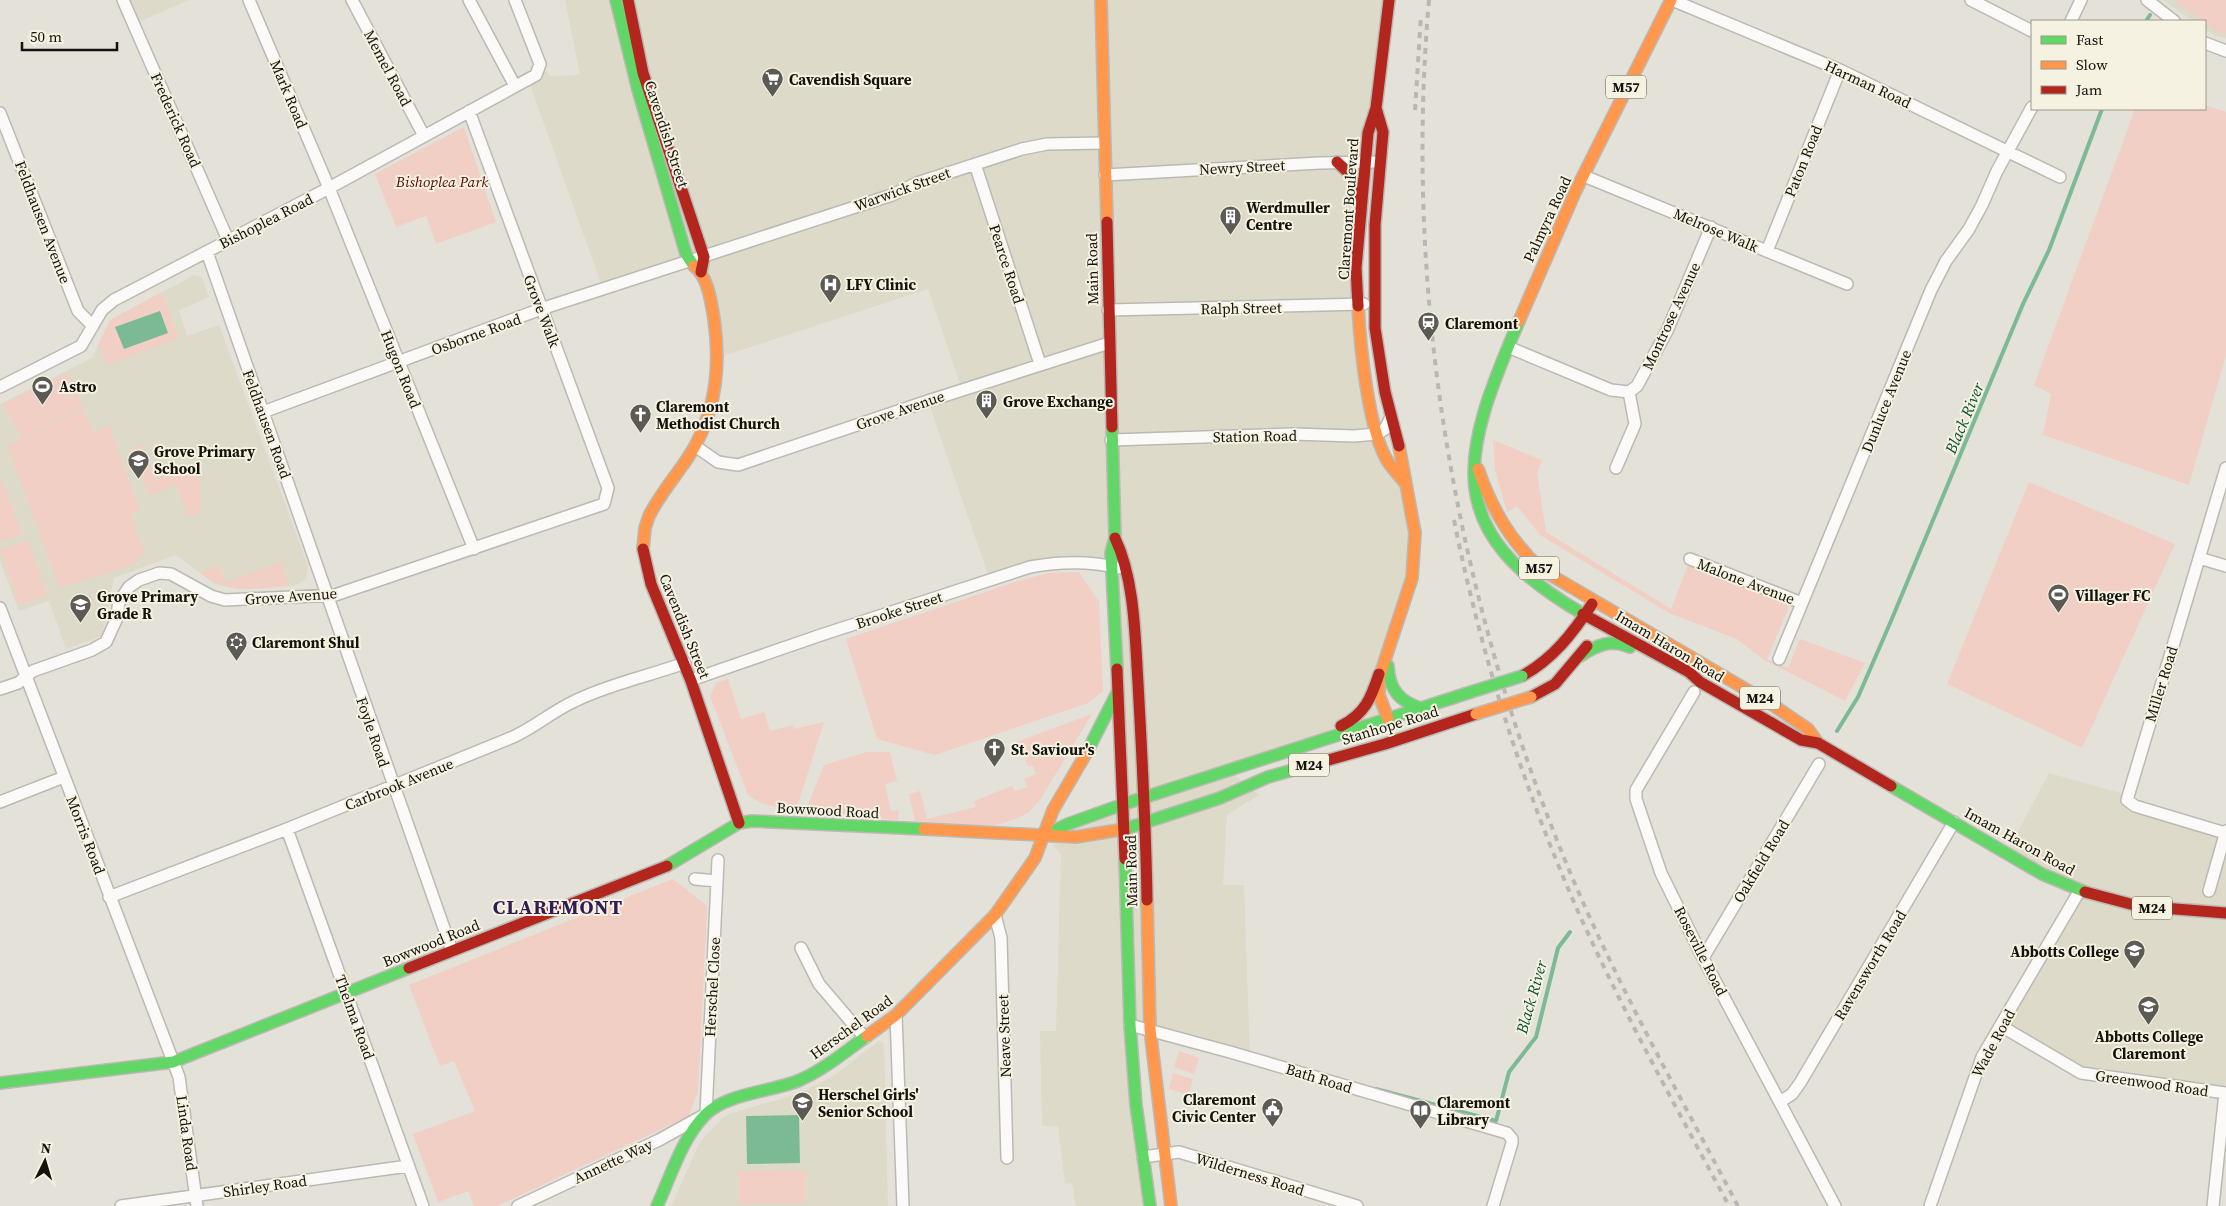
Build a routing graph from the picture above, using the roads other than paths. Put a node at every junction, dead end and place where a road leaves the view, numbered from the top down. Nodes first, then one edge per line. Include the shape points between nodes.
1 (123, 0) edge
2 (249, 0) edge
3 (352, 0) edge
4 (469, 0) edge
5 (515, 0) edge
6 (616, 0) edge
7 (628, 0) edge
8 (1101, 0) edge
9 (1389, 0) edge
10 (1672, 0) edge
11 (1971, 0) edge
12 (2081, 0) edge
13 (2147, 0) edge
14 (2071, 20) edge
15 (2173, 20) edge
16 (2031, 30) edge
17 (2206, 43) edge
18 (2226, 51) edge
19 (1840, 70) junction
20 (515, 86) junction
21 (1376, 108) junction
22 (2031, 109) edge
23 (469, 111) junction
24 (1, 117) edge
25 (424, 136) junction
26 (1104, 143) junction
27 (2008, 151) junction
28 (1337, 162) junction
29 (1365, 162) junction
30 (1380, 163) junction
31 (975, 164) junction
32 (1105, 175) junction
33 (1584, 176) junction
34 (2060, 177) dead end
35 (329, 188) junction
36 (1360, 200) junction
37 (1711, 227) junction
38 (228, 240) junction
39 (1767, 251) junction
40 (207, 252) junction
41 (704, 256) junction
42 (690, 262) junction
43 (701, 272) junction
44 (1847, 284) dead end
45 (1374, 303) junction
46 (1358, 304) junction
47 (541, 309) junction
48 (1108, 310) junction
49 (93, 326) junction
50 (1109, 343) junction
51 (1508, 347) junction
52 (398, 362) junction
53 (1040, 364) junction
54 (0, 387) edge
55 (1629, 392) junction
56 (263, 412) junction
57 (1390, 418) junction
58 (1377, 434) junction
59 (1111, 440) junction
60 (695, 446) junction
61 (1474, 459) junction
62 (1616, 468) dead end
63 (2226, 468) edge
64 (1406, 484) junction
65 (597, 507) joint
66 (1115, 538) junction
67 (474, 549) junction
68 (2199, 558) junction
69 (1690, 559) dead end
70 (1112, 566) junction
71 (2226, 566) edge
72 (1126, 570) junction
73 (326, 596) junction
74 (1594, 602) junction
75 (1802, 603) junction
76 (0, 608) edge
77 (1610, 611) junction
78 (1586, 614) junction
79 (1602, 623) junction
80 (1388, 654) junction
81 (1580, 656) junction
82 (1779, 659) dead end
83 (685, 663) junction
84 (1379, 674) junction
85 (26, 676) junction
86 (691, 680) junction
87 (1697, 687) junction
88 (0, 689) edge
89 (1118, 692) junction
90 (1420, 708) junction
91 (1474, 715) junction
92 (1388, 719) junction
93 (1818, 743) junction
94 (1297, 750) junction
95 (1819, 764) dead end
96 (64, 778) junction
97 (392, 787) junction
98 (1145, 798) junction
99 (0, 802) edge
100 (1124, 804) junction
101 (1146, 822) junction
102 (1954, 822) junction
103 (739, 823) junction
104 (287, 829) junction
105 (1125, 829) junction
106 (2226, 832) edge
107 (1045, 835) junction
108 (718, 860) dead end
109 (695, 879) dead end
110 (717, 881) junction
111 (2080, 890) junction
112 (2208, 891) dead end
113 (108, 896) junction
114 (2226, 913) edge
115 (995, 915) junction
116 (801, 948) dead end
117 (452, 952) junction
118 (1703, 958) junction
119 (347, 993) junction
120 (896, 1014) junction
121 (1130, 1025) junction
122 (2001, 1026) junction
123 (1150, 1029) junction
124 (865, 1038) junction
125 (173, 1062) junction
126 (0, 1083) edge
127 (2226, 1093) edge
128 (1780, 1102) junction
129 (706, 1114) junction
130 (1164, 1154) junction
131 (1143, 1157) junction
132 (1007, 1158) dead end
133 (408, 1166) junction
134 (196, 1201) edge
135 (121, 1206) edge
136 (424, 1206) edge
137 (518, 1206) edge
138 (657, 1206) edge
139 (903, 1206) edge
140 (1150, 1206) edge
141 (1171, 1206) edge
142 (1357, 1206) edge
143 (1493, 1206) edge
144 (1834, 1206) edge
145 (1930, 1206) edge
146 (2212, 1206) edge

1 - 38 street, Frederick Road
2 - 35 street, Mark Road
3 - 25 street, Memel Road
4 - 20 street
5 - 20 street, Bishoplea Road via 540,64 536,75
6 - 42 main road, Cavendish Street via 632,73
7 - 41 main road, Cavendish Street via 643,73
8 - 26 main road, Main Road
9 - 21 main road, Claremont Boulevard
10 - 19 street, Harman Road
10 - 33 main road, Palmyra Road / M57
11 - 16 street
12 - 14 street
13 - 15 street
17 - 18 street
19 - 27 street, Harman Road
19 - 39 street, Paton Road
20 - 23 street, Bishoplea Road
21 - 29 main road, Claremont Boulevard via 1368,133
21 - 30 main road, Claremont Boulevard via 1382,132
22 - 27 street, Dunluce Avenue
23 - 25 street, Bishoplea Road
23 - 47 street, Grove Walk
24 - 49 street, Feldhausen Avenue via 78,311
25 - 35 street, Bishoplea Road
26 - 31 street, Warwick Street via 1035,146
26 - 32 main road, Main Road
27 - 34 street, Harman Road
27 - 75 street, Dunluce Avenue via 1969,229 1946,261 1931,290
28 - 29 street, Newry Street
28 - 32 street, Newry Street
28 - 36 main road via 1351,175
29 - 30 street, Newry Street
29 - 36 main road, Claremont Boulevard
30 - 45 main road, Claremont Boulevard
31 - 41 street, Warwick Street
31 - 53 street, Pearce Road
32 - 48 main road, Main Road
33 - 37 street, Melrose Walk
33 - 51 main road, Palmyra Road / M57
35 - 38 street, Bishoplea Road
35 - 52 street, Hugon Road
36 - 46 main road, Claremont Boulevard via 1356,268
37 - 39 street, Melrose Walk
37 - 55 street, Montrose Avenue via 1667,332 1637,386
38 - 40 street, Bishoplea Road
39 - 44 street, Melrose Walk
40 - 49 street, Bishoplea Road via 108,303
40 - 56 street, Feldhausen Road
41 - 42 street, Warwick Street
41 - 43 main road, Cavendish Street
42 - 43 main road
42 - 47 street, Osborne Road
43 - 60 main road, Cavendish Street via 713,319 717,374 710,407
45 - 46 street, Ralph Street
45 - 57 main road, Claremont Boulevard
46 - 48 street, Ralph Street
46 - 58 main road, Claremont Boulevard via 1365,374
47 - 52 street, Osborne Road
47 - 65 street, Grove Walk via 608,488 606,499
48 - 50 main road, Main Road
49 - 54 street, Bishoplea Road via 81,346
50 - 53 street, Grove Avenue
50 - 59 main road, Main Road
51 - 55 street via 1612,390
51 - 61 main road, Palmyra Road / M57 via 1485,405
52 - 56 street, Osborne Road
52 - 67 street, Hugon Road
53 - 60 street, Grove Avenue via 738,465 718,462
55 - 62 street via 1635,424
56 - 73 street, Feldhausen Road
57 - 58 street via 1385,429
57 - 64 main road, Claremont Boulevard
58 - 59 street, Station Road
58 - 64 main road, Claremont Boulevard via 1387,461
59 - 66 main road, Main Road
60 - 83 main road, Cavendish Street via 652,509 643,539 648,574
61 - 74 main road, M57 via 1498,520 1515,545 1542,570
61 - 78 main road, Palmyra Road / M57 via 1473,497 1493,538 1516,564 1548,590
63 - 68 street, Miller Road
64 - 80 main road, Claremont Boulevard via 1412,508 1415,554 1408,592
65 - 67 street, Grove Avenue
66 - 70 main road, Main Road
66 - 72 main road, Main Road
67 - 73 street, Grove Avenue
68 - 71 street
68 - 106 street, Miller Road via 2128,800 2135,806
69 - 75 street, Malone Avenue
70 - 72 street, Brooke Street
70 - 86 street, Brooke Street via 1054,564 1030,567
70 - 89 main road, Main Road
72 - 98 main road, Main Road via 1134,621
73 - 85 street, Grove Avenue via 225,600 211,596 175,574 159,573 129,587 119,602 116,620 106,642
73 - 97 street, Foyle Road
74 - 77 main road, Imam Haron Road / M24
74 - 78 main road, Stanhope Road / M24
75 - 82 street, Dunluce Avenue
76 - 85 street, Morris Road
77 - 79 main road, Stanhope Road / M24
77 - 93 main road, Imam Haron Road / M24 via 1772,704 1808,729
78 - 79 main road, Imam Haron Road / M24
78 - 90 main road, Stanhope Road / M24, bridge via 1556,652 1537,669
79 - 81 main road, Stanhope Road / M24
79 - 87 main road, Imam Haron Road / M24 via 1689,672
80 - 84 main road, Claremont Boulevard
80 - 90 main road via 1391,690 1403,701
81 - 87 main road via 1601,643 1616,641
81 - 91 main road, Stanhope Road / M24, bridge via 1555,684 1531,697
83 - 86 main road, Cavendish Street
83 - 97 street, Carbrook Avenue via 567,704 534,728
84 - 92 main road, Claremont Boulevard via 1380,698
84 - 94 main road via 1369,704 1360,716
85 - 88 street, Grove Avenue via 18,683
85 - 96 street, Morris Road
86 - 103 main road, Cavendish Street
87 - 93 main road, Imam Haron Road / M24 via 1801,740
87 - 118 street, Roseville Road via 1636,794 1661,873
89 - 100 main road, Main Road
89 - 107 main road, Herschel Road via 1102,727 1053,810
90 - 92 main road, Stanhope Road / M24
91 - 92 main road via 1465,711 1454,712 1402,726
91 - 101 main road, Stanhope Road / M24 via 1268,777 1220,798
92 - 94 main road, Stanhope Road / M24
93 - 102 main road, Imam Haron Road / M24
94 - 98 main road, Stanhope Road / M24
95 - 118 street, Oakfield Road
96 - 99 street
96 - 113 street, Morris Road
97 - 104 street, Carbrook Avenue
97 - 117 street, Foyle Road
98 - 100 main road, Bowwood Road / M24
98 - 101 main road, Main Road
100 - 105 main road, Main Road
100 - 107 main road, Bowwood Road
101 - 105 main road, Bowwood Road / M24
101 - 123 main road, Main Road
102 - 111 main road, Imam Haron Road / M24 via 2042,874
102 - 128 street, Ravensworth Road via 1800,1083
103 - 107 main road, Bowwood Road via 759,821
103 - 117 main road, Bowwood Road via 674,863
104 - 113 street, Carbrook Avenue
104 - 119 street, Thelma Road
105 - 107 main road, Bowwood Road via 1103,836 1079,838
105 - 121 main road, Main Road
106 - 112 street
107 - 115 main road, Herschel Road via 1030,868
108 - 110 street, Herschel Close
109 - 110 street
110 - 129 street, Herschel Close
111 - 114 main road, Imam Haron Road / M24 via 2103,899 2138,906
111 - 122 street, Wade Road
113 - 125 street, Morris Road
115 - 120 main road, Herschel Road
115 - 132 street, Neave Street via 1001,938
116 - 124 street via 819,984
117 - 119 main road, Bowwood Road
118 - 128 street, Roseville Road
119 - 125 main road, Bowwood Road
119 - 133 street, Thelma Road
120 - 124 main road, Herschel Road
120 - 139 street
121 - 123 street, Bath Road
121 - 131 main road, Main Road
122 - 127 street, Greenwood Road via 2082,1073
122 - 145 street, Wade Road via 1975,1073
123 - 130 main road, Main Road
123 - 143 street, Bath Road via 1507,1133 1512,1143
124 - 129 main road, Herschel Road via 833,1062 800,1080 721,1104
125 - 126 main road, Bowwood Road
125 - 134 street, Linda Road via 179,1077
127 - 146 street, Greenwood Road
128 - 144 street, Roseville Road
129 - 137 street, Annette Way
129 - 138 main road, Herschel Road via 690,1133
130 - 131 street, Wilderness Road
130 - 141 main road, Main Road
130 - 142 street, Wilderness Road via 1179,1152
131 - 140 main road, Main Road
133 - 134 street, Shirley Road
133 - 136 street, Thelma Road
134 - 135 street, Shirley Road

